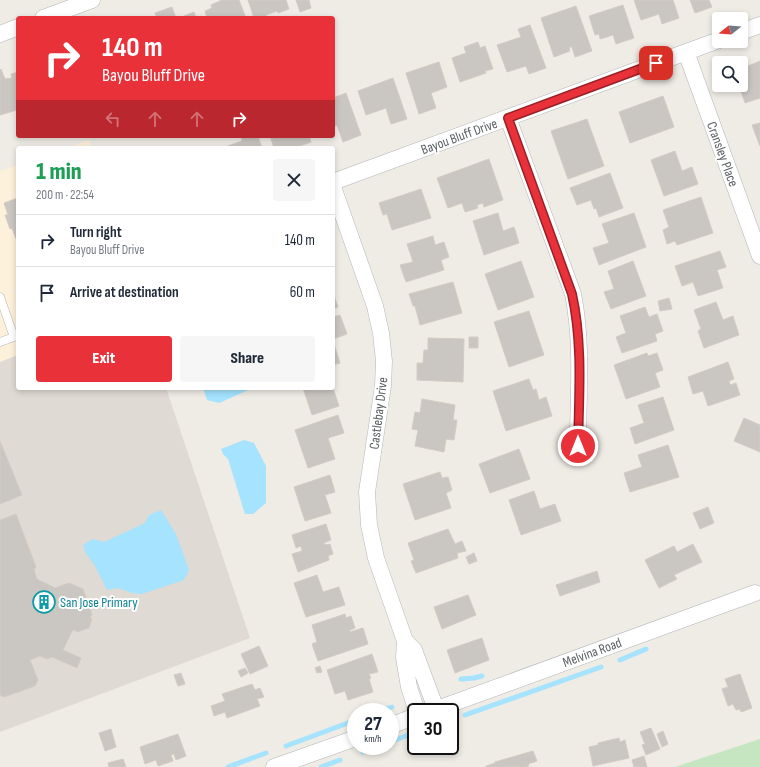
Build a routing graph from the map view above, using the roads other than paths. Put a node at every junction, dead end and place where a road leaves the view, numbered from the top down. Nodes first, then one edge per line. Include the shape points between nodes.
1 (92, 0) edge
2 (48, 16) edge
3 (760, 25) edge
4 (16, 28) edge
5 (748, 29) edge
6 (0, 34) edge
7 (712, 43) edge
8 (686, 52) junction
9 (508, 118) junction
10 (335, 181) edge
11 (335, 193) edge
12 (760, 256) edge
13 (0, 297) edge
14 (0, 342) edge
15 (578, 446) dead end
16 (755, 593) dead end
17 (405, 641) junction
18 (414, 703) edge
19 (430, 703) edge
20 (454, 703) edge
21 (347, 741) edge
22 (274, 767) edge

1 - 2 street
3 - 5 street
4 - 6 street
7 - 8 street, Bayou Bluff Drive
8 - 9 street, Bayou Bluff Drive
8 - 12 street, Cransley Place
9 - 10 street, Bayou Bluff Drive
9 - 15 street via 565,272 577,315
11 - 17 street, Castlebay Drive via 375,306 381,334 383,386 368,492 369,525 376,558
13 - 14 lane via 14,337
16 - 20 street, Melvina Road
17 - 18 street, Castlebay Drive via 404,658
17 - 19 street, Castlebay Drive via 414,650
21 - 22 street

